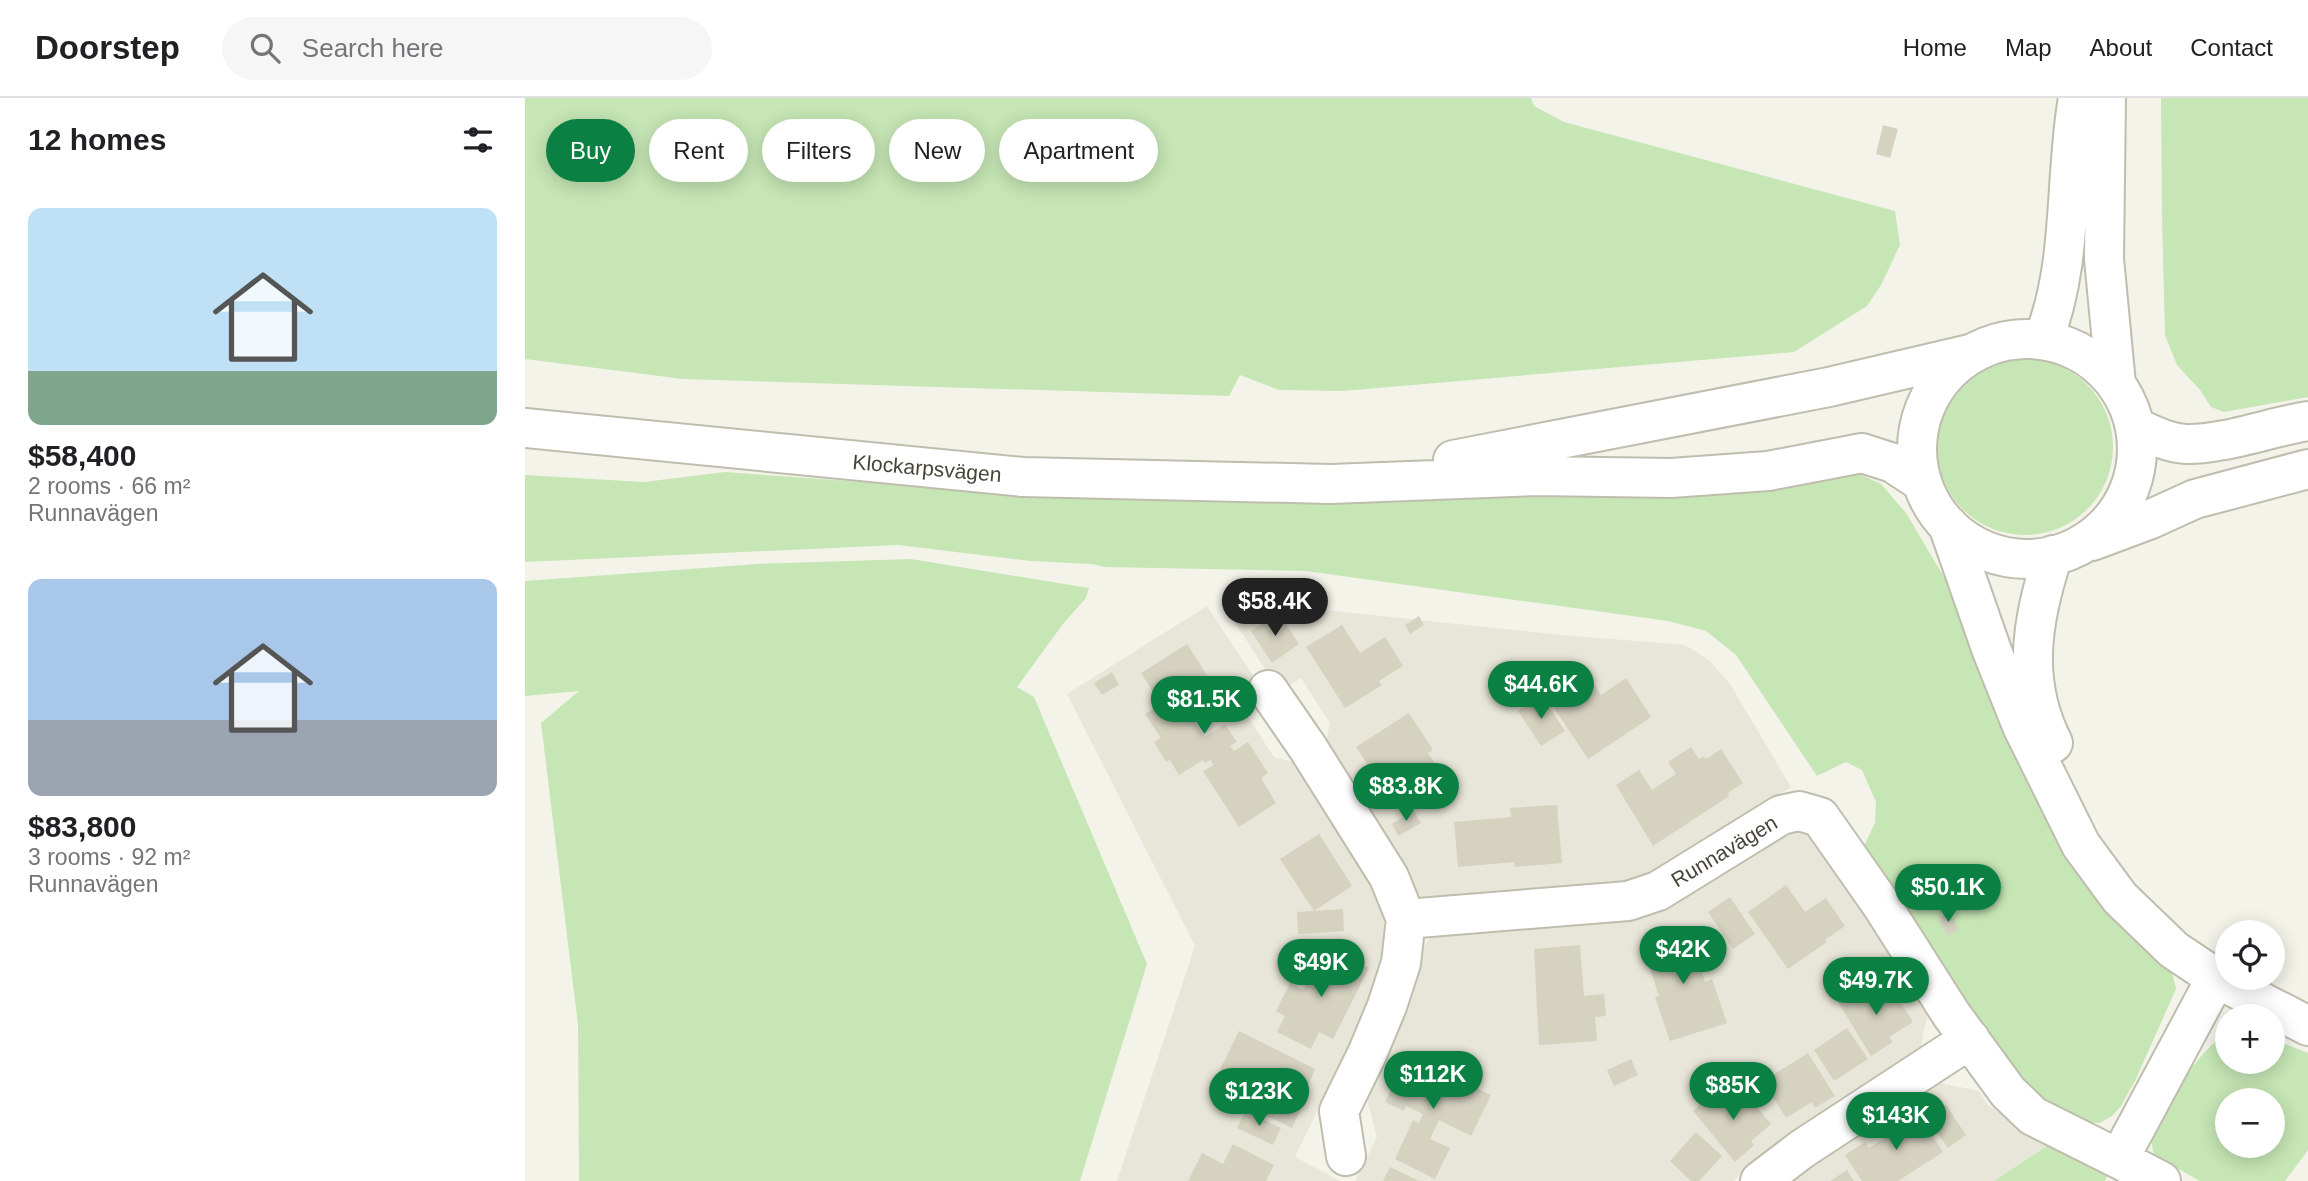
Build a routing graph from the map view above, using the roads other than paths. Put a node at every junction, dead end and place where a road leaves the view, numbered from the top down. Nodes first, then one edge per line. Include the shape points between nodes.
1 (2078, 98) edge
2 (2106, 98) edge
3 (2043, 340) junction
4 (1973, 353) junction
5 (2116, 384) junction
6 (2308, 421) edge
7 (2135, 426) junction
8 (525, 428) edge
9 (2308, 469) edge
10 (1922, 482) junction
11 (1331, 484) junction
12 (1948, 525) junction
13 (2066, 550) junction
14 (1268, 690) dead end
15 (1406, 919) junction
16 (2174, 950) junction
17 (2215, 977) edge
18 (2215, 980) edge
19 (2239, 990) edge
20 (2308, 1026) edge
21 (1969, 1039) junction
22 (1346, 1156) dead end
23 (2119, 1159) junction
24 (1760, 1181) edge
25 (2161, 1181) edge

1 - 3 street via 2069,216 2054,312
2 - 5 street via 2104,259
3 - 4 street via 1995,343
3 - 5 street via 2084,354
4 - 10 street via 1949,371 1925,408 1918,438
4 - 11 street via 1829,387
5 - 7 street
6 - 7 street via 2186,444
7 - 13 street via 2136,464 2129,489 2109,521
8 - 11 street, Klockarpsvägen via 1023,477
9 - 13 street via 2195,499
10 - 11 street via 1893,463 1862,453 1768,471 1671,478 1537,476
10 - 12 street
12 - 13 street via 1996,554 2015,558
12 - 16 street via 2022,726 2081,845 2120,898
13 - 16 street via 2039,603 2031,662 2045,727 2095,828
14 - 15 street via 1389,877
15 - 21 street, Runnavägen via 1644,897 1781,815 1799,811 1820,817
15 - 22 street via 1401,963 1387,1006 1339,1111
16 - 17 street
18 - 23 street
19 - 20 street
21 - 23 street, Runnavägen via 2008,1092 2033,1116
21 - 24 street
23 - 25 street, Runnavägen

